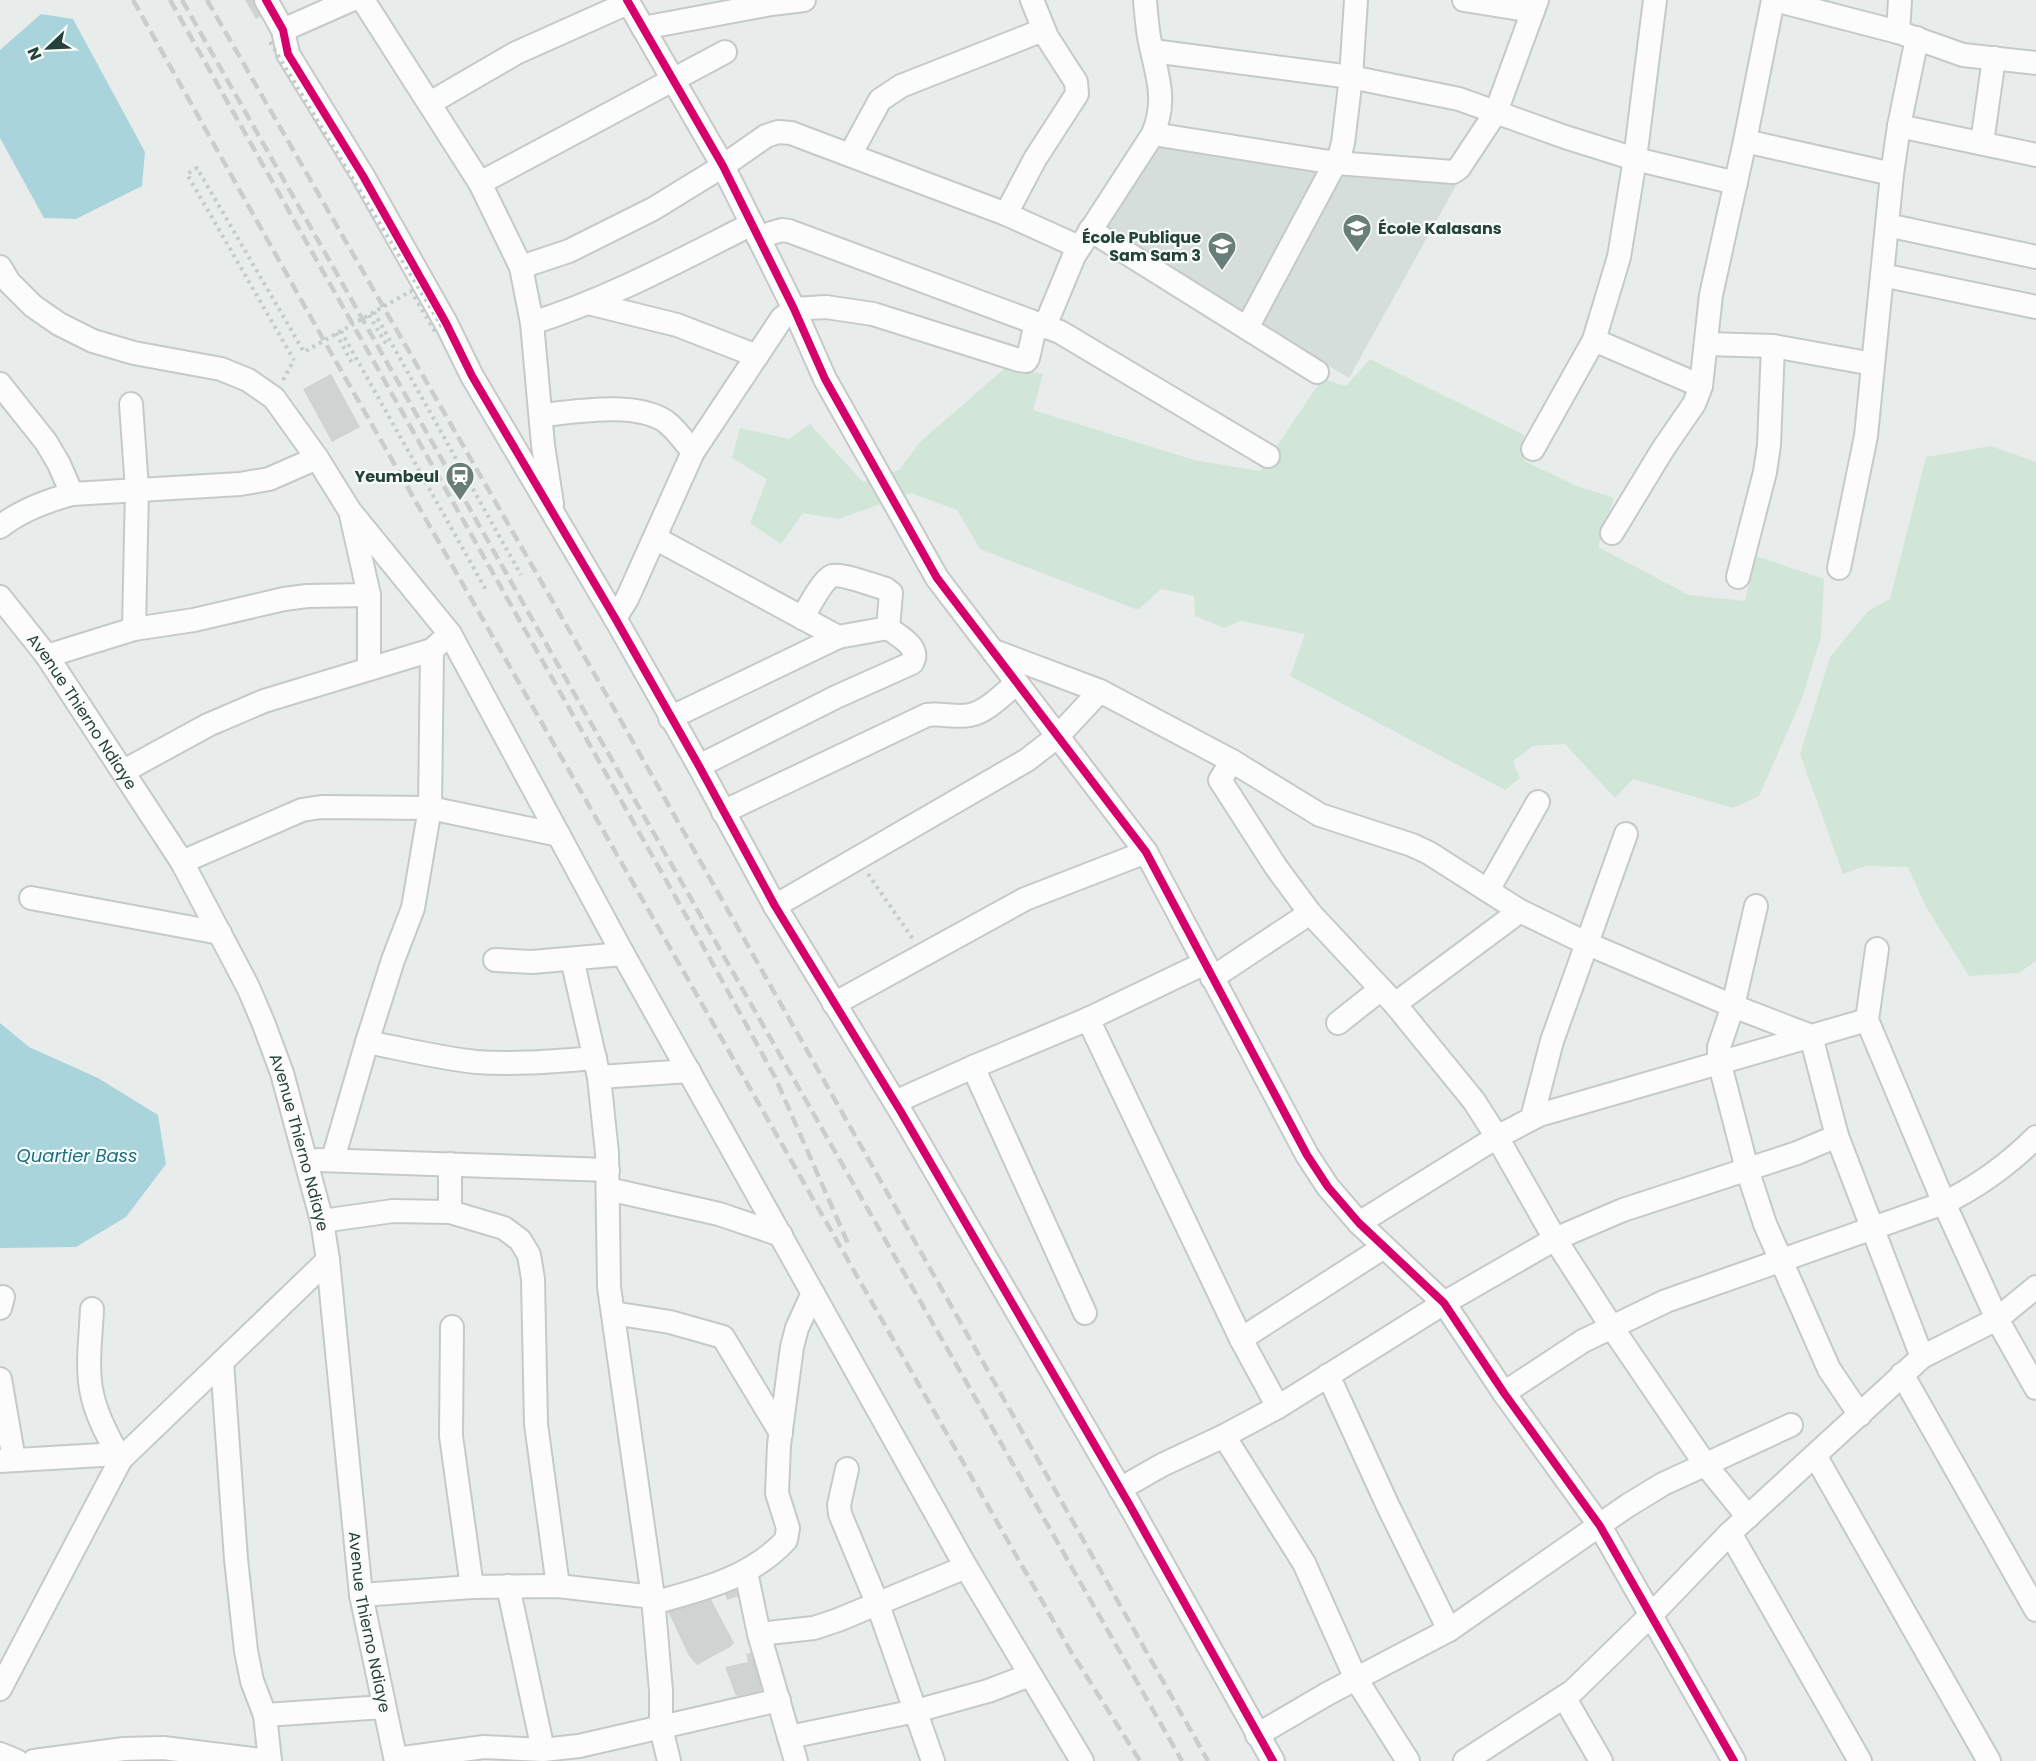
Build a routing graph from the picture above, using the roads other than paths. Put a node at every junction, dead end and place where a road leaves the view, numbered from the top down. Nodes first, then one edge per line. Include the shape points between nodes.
1 (266, 0) edge
2 (351, 0) edge
3 (363, 0) edge
4 (804, 0) edge
5 (1032, 0) edge
6 (1145, 0) edge
7 (1356, 0) edge
8 (1464, 0) edge
9 (1655, 0) edge
10 (1774, 0) edge
11 (1900, 0) edge
12 (628, 2) edge
13 (1535, 6) edge
14 (643, 28) junction
15 (1043, 30) junction
16 (1908, 35) junction
17 (276, 36) junction
18 (1153, 51) junction
19 (725, 52) dead end
20 (1994, 58) junction
21 (2036, 63) edge
22 (1351, 77) junction
23 (673, 81) junction
24 (430, 104) junction
25 (1496, 112) junction
26 (1899, 126) junction
27 (1153, 134) junction
28 (1745, 141) junction
29 (1982, 143) junction
30 (850, 155) junction
31 (2036, 155) edge
32 (1635, 159) junction
33 (1336, 163) junction
34 (723, 166) junction
35 (1892, 174) junction
36 (480, 183) junction
37 (1736, 183) junction
38 (1006, 214) junction
39 (1887, 225) junction
40 (755, 230) junction
41 (1085, 238) junction
42 (2036, 257) edge
43 (520, 267) junction
44 (1882, 275) junction
45 (3, 279) edge
46 (588, 303) junction
47 (2036, 307) edge
48 (794, 309) junction
49 (532, 323) junction
50 (1041, 325) junction
51 (1247, 328) junction
52 (1594, 340) junction
53 (1707, 344) junction
54 (1773, 346) junction
55 (757, 356) junction
56 (1873, 364) junction
57 (1317, 372) dead end
58 (0, 384) edge
59 (1701, 386) junction
60 (130, 404) dead end
61 (541, 415) junction
62 (1533, 449) dead end
63 (693, 452) junction
64 (1268, 456) dead end
65 (317, 458) junction
66 (137, 489) junction
67 (72, 494) junction
68 (350, 511) junction
69 (554, 517) junction
70 (0, 526) edge
71 (1612, 533) dead end
72 (655, 538) junction
73 (1839, 568) dead end
74 (1738, 577) dead end
75 (369, 595) junction
76 (0, 597) edge
77 (615, 618) junction
78 (802, 618) junction
79 (888, 628) junction
80 (135, 629) junction
81 (450, 634) junction
82 (838, 637) junction
83 (432, 650) junction
84 (994, 651) junction
85 (47, 656) junction
86 (369, 669) junction
87 (1017, 683) junction
88 (1100, 691) junction
89 (670, 718) junction
90 (1058, 736) junction
91 (1232, 760) junction
92 (699, 766) junction
93 (124, 771) junction
94 (1538, 802) dead end
95 (430, 808) junction
96 (723, 812) junction
97 (1626, 834) dead end
98 (559, 835) junction
99 (1146, 852) junction
100 (182, 862) junction
101 (1488, 890) junction
102 (31, 898) dead end
103 (775, 906) junction
104 (1756, 906) dead end
105 (1520, 911) junction
106 (1310, 913) junction
107 (220, 933) junction
108 (1588, 944) junction
109 (1877, 949) dead end
110 (623, 954) junction
111 (572, 959) junction
112 (495, 960) dead end
113 (1209, 971) junction
114 (1388, 997) junction
115 (834, 1005) junction
116 (1733, 1006) junction
117 (1088, 1019) junction
118 (1867, 1020) junction
119 (1338, 1023) dead end
120 (1811, 1036) junction
121 (367, 1042) junction
122 (1719, 1061) junction
123 (597, 1067) junction
124 (973, 1067) junction
125 (689, 1071) junction
126 (895, 1102) junction
127 (1532, 1118) junction
128 (1838, 1136) junction
129 (1497, 1137) junction
130 (2036, 1137) edge
131 (333, 1159) junction
132 (306, 1160) junction
133 (450, 1164) junction
134 (1747, 1170) junction
135 (608, 1179) junction
136 (1944, 1203) junction
137 (450, 1212) junction
138 (322, 1221) junction
139 (1359, 1223) junction
140 (1872, 1230) junction
141 (781, 1235) junction
142 (1555, 1239) junction
143 (1384, 1246) junction
144 (328, 1260) junction
145 (1780, 1262) junction
146 (2036, 1287) edge
147 (813, 1293) junction
148 (1444, 1303) junction
149 (92, 1309) dead end
150 (613, 1313) junction
151 (1085, 1313) dead end
152 (1997, 1319) junction
153 (1611, 1326) junction
154 (452, 1327) dead end
155 (1241, 1339) junction
156 (1922, 1357) junction
157 (222, 1362) junction
158 (1902, 1374) junction
159 (1328, 1375) junction
160 (0, 1381) edge
161 (2036, 1388) edge
162 (1504, 1393) junction
163 (1278, 1407) junction
164 (1860, 1415) junction
165 (1791, 1425) dead end
166 (781, 1433) junction
167 (1224, 1436) junction
168 (120, 1457) junction
169 (1816, 1457) junction
170 (7, 1460) edge
171 (1705, 1464) junction
172 (847, 1469) dead end
173 (1120, 1489) junction
174 (1748, 1517) junction
175 (1600, 1526) junction
176 (1730, 1533) junction
177 (966, 1567) junction
178 (746, 1572) junction
179 (508, 1586) junction
180 (558, 1586) junction
181 (472, 1587) junction
182 (361, 1595) junction
183 (653, 1600) junction
184 (878, 1605) junction
185 (2036, 1610) edge
186 (1651, 1616) junction
187 (1449, 1630) junction
188 (759, 1634) junction
189 (1030, 1675) junction
190 (1356, 1679) junction
191 (0, 1689) edge
192 (1564, 1697) junction
193 (779, 1700) junction
194 (384, 1707) junction
195 (916, 1711) junction
196 (265, 1715) junction
197 (661, 1728) junction
198 (1257, 1735) junction
199 (789, 1737) junction
200 (543, 1750) junction
201 (0, 1754) edge
202 (396, 1760) edge
203 (1469, 1760) edge
204 (17, 1761) edge
205 (34, 1761) edge
206 (270, 1761) edge
207 (669, 1761) edge
208 (796, 1761) edge
209 (933, 1761) edge
210 (1082, 1761) edge
211 (1273, 1761) edge
212 (1408, 1761) edge
213 (1601, 1761) edge
214 (1734, 1761) edge
215 (1860, 1761) edge
216 (1989, 1761) edge

1 - 17 street
2 - 17 street
3 - 24 street
4 - 14 street
5 - 15 street
6 - 18 street
7 - 22 street
8 - 13 street
9 - 32 street
10 - 16 street
10 - 28 street
11 - 16 street
12 - 14 street
12 - 24 street via 516,53
13 - 25 street
14 - 23 street
15 - 30 street via 886,94
15 - 38 street via 1076,82 1077,94 1035,159
16 - 20 street via 1963,55
16 - 26 street
17 - 69 street via 363,176
18 - 22 street
18 - 27 street via 1161,105
19 - 23 street
20 - 21 street
20 - 29 street
22 - 25 street via 1459,99
22 - 33 street via 1343,143
23 - 34 street
23 - 36 street
24 - 36 street
25 - 32 street
25 - 33 street via 1453,172
26 - 29 street
26 - 35 street
27 - 33 street
27 - 41 street
28 - 35 street
28 - 37 street
29 - 31 street
30 - 34 street via 791,133 778,132
30 - 38 street
32 - 37 street
32 - 52 street via 1619,257
33 - 51 street
34 - 40 street
34 - 43 street via 619,226 568,251
35 - 39 street
36 - 43 street
37 - 53 street via 1711,296
38 - 41 street
39 - 42 street
39 - 44 street
40 - 46 street
40 - 48 street
40 - 50 street via 789,231
41 - 50 street
41 - 51 street
43 - 49 street
44 - 47 street
44 - 56 street
45 - 65 street via 59,324 93,341 220,369 248,380 274,398
46 - 49 street
46 - 55 street via 677,325
48 - 50 street via 826,307 873,314 1026,361
48 - 55 street via 782,318
48 - 84 street via 825,379 937,578
49 - 61 street
50 - 64 street via 1060,332
51 - 57 street
52 - 59 street
52 - 62 street
53 - 54 street
53 - 59 street
54 - 56 street
54 - 74 street via 1770,445
55 - 63 street
56 - 73 street via 1866,436
58 - 67 street via 46,442
59 - 71 street via 1694,404
60 - 66 street
61 - 63 street via 614,409 651,415 666,422
61 - 69 street
63 - 72 street
65 - 66 street via 269,479 240,484
65 - 68 street
66 - 67 street
66 - 80 street
67 - 70 street via 46,501
68 - 75 street
68 - 81 street
69 - 77 street
72 - 77 street
72 - 78 street
75 - 80 street via 307,596
75 - 86 street
76 - 85 street, Avenue Thierno Ndiaye
77 - 89 street
78 - 79 street via 828,578 837,576 891,593
78 - 82 street
79 - 82 street
79 - 92 street via 911,645 915,655 912,663
80 - 85 street
81 - 83 street
81 - 98 street
82 - 89 street
83 - 86 street
83 - 95 street
84 - 87 street
84 - 88 street
85 - 93 street, Avenue Thierno Ndiaye
86 - 93 street via 235,712
87 - 90 street
87 - 96 street via 980,712 927,715
88 - 90 street
88 - 91 street
89 - 92 street
90 - 99 street
90 - 103 street via 1027,760
91 - 101 street via 1320,815 1412,845
91 - 106 street via 1220,776 1221,783
92 - 96 street
93 - 100 street, Avenue Thierno Ndiaye
94 - 101 street
95 - 98 street
95 - 100 street via 302,810
95 - 121 street via 413,908
96 - 103 street
97 - 108 street
98 - 110 street
99 - 113 street
99 - 115 street via 1025,899
100 - 107 street, Avenue Thierno Ndiaye
101 - 105 street
102 - 107 street
103 - 115 street
104 - 116 street
105 - 108 street
105 - 114 street
106 - 113 street
106 - 114 street
107 - 132 street, Avenue Thierno Ndiaye via 263,1022
108 - 116 street
108 - 127 street via 1552,1041
109 - 118 street
110 - 111 street
110 - 125 street
111 - 112 street
111 - 123 street
113 - 117 street
113 - 139 street via 1307,1155
114 - 119 street
114 - 129 street via 1474,1101
115 - 126 street
116 - 120 street
116 - 122 street via 1719,1047
117 - 124 street
117 - 155 street
118 - 120 street
118 - 136 street
120 - 122 street
120 - 128 street
121 - 123 street via 477,1062
121 - 131 street
122 - 127 street
122 - 134 street
123 - 125 street
123 - 135 street
124 - 126 street
124 - 151 street
125 - 141 street
126 - 173 street
127 - 129 street
128 - 134 street
128 - 140 street
129 - 139 street
129 - 142 street
130 - 136 street via 1996,1174
131 - 132 street
131 - 133 street
132 - 138 street, Avenue Thierno Ndiaye
133 - 135 street
133 - 137 street
134 - 142 street via 1651,1200
134 - 145 street
135 - 141 street
135 - 150 street
136 - 140 street
136 - 152 street
137 - 138 street via 393,1211
137 - 180 street via 504,1228 520,1240 529,1255 537,1424
138 - 144 street, Avenue Thierno Ndiaye
139 - 143 street
140 - 145 street
140 - 156 street
141 - 147 street
142 - 148 street
142 - 153 street
143 - 148 street
143 - 155 street
144 - 157 street
144 - 182 street, Avenue Thierno Ndiaye
145 - 153 street via 1666,1301
145 - 164 street via 1828,1369
146 - 152 street
147 - 166 street via 792,1347
147 - 177 street
148 - 159 street
148 - 162 street
149 - 168 street via 92,1394
150 - 166 street via 723,1337
150 - 183 street
152 - 156 street
152 - 161 street
153 - 162 street
153 - 171 street
154 - 181 street via 451,1436
155 - 163 street
156 - 158 street
157 - 168 street
157 - 196 street via 246,1651
158 - 164 street
158 - 185 street
159 - 163 street
159 - 187 street
160 - 170 street
162 - 175 street
163 - 167 street
164 - 169 street
165 - 171 street
166 - 178 street via 777,1493 788,1535
167 - 173 street
167 - 190 street via 1304,1563
168 - 170 street
168 - 191 street
169 - 174 street
169 - 216 street
171 - 174 street
171 - 175 street via 1663,1484
172 - 184 street via 840,1514
173 - 198 street
174 - 176 street
175 - 186 street
175 - 187 street
176 - 186 street
176 - 215 street
177 - 184 street
177 - 189 street
178 - 183 street via 706,1588
178 - 188 street
179 - 180 street
179 - 181 street
179 - 200 street
180 - 183 street
181 - 182 street
182 - 194 street, Avenue Thierno Ndiaye
183 - 197 street
184 - 188 street via 814,1628
184 - 195 street
186 - 192 street
186 - 214 street
187 - 190 street
188 - 193 street
189 - 195 street
189 - 210 street
190 - 198 street
190 - 212 street
192 - 203 street
192 - 213 street
193 - 197 street
193 - 199 street
194 - 196 street
194 - 202 street, Avenue Thierno Ndiaye
195 - 199 street
195 - 209 street
196 - 206 street
197 - 200 street via 589,1745
197 - 207 street
198 - 211 street
199 - 208 street
200 - 202 street via 484,1747
201 - 204 street
205 - 206 street via 163,1748

